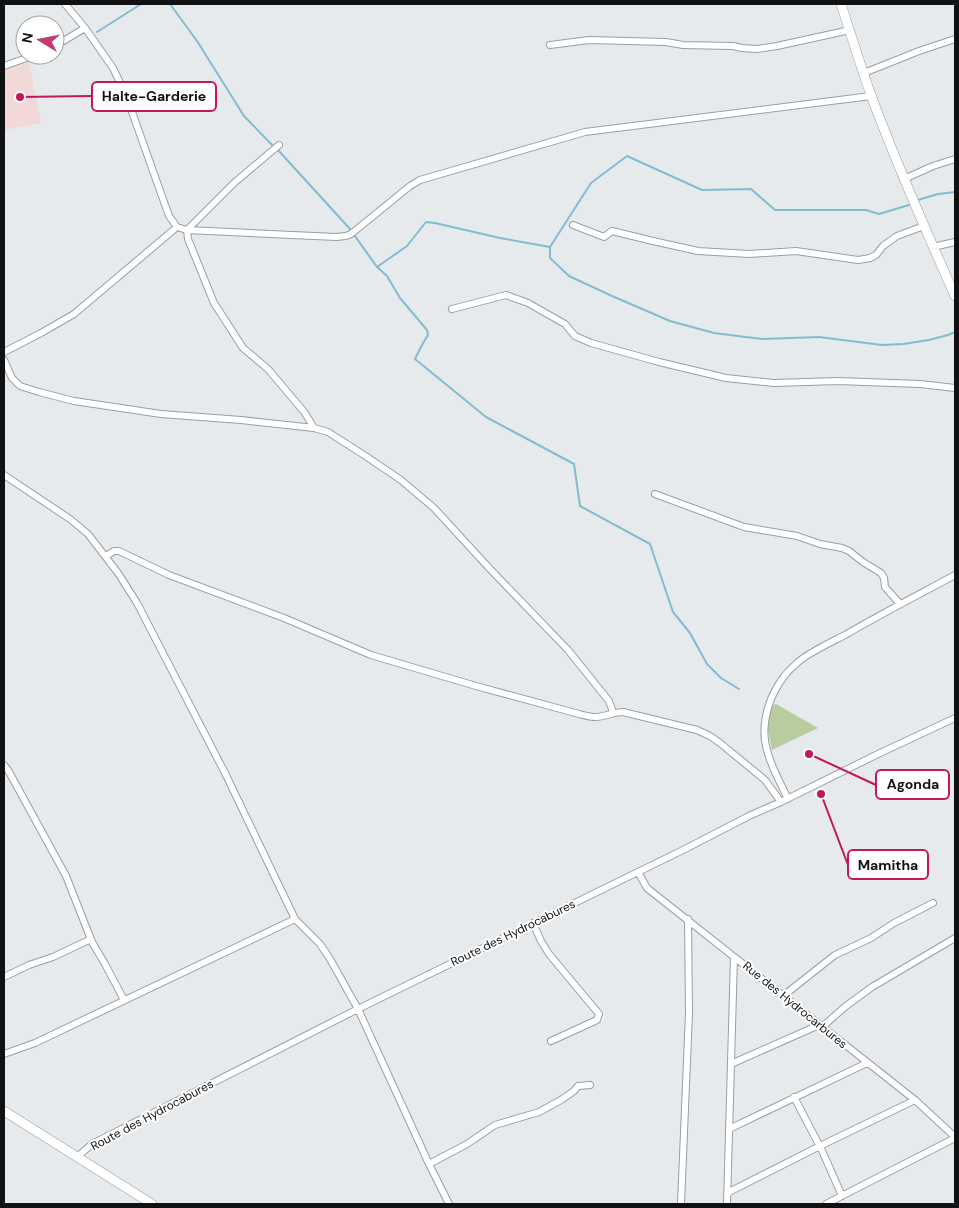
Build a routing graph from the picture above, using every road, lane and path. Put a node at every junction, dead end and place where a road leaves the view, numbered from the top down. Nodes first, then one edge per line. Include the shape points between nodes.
1 (64, 4) edge
2 (841, 4) edge
3 (85, 28) junction
4 (850, 30) junction
5 (955, 39) edge
6 (65, 40) edge
7 (550, 45) dead end
8 (864, 73) junction
9 (871, 96) junction
10 (276, 147) dead end
11 (955, 159) edge
12 (904, 179) junction
13 (573, 225) dead end
14 (178, 226) junction
15 (924, 226) junction
16 (187, 230) junction
17 (955, 242) edge
18 (934, 248) junction
19 (955, 296) edge
20 (452, 309) dead end
21 (4, 352) edge
22 (4, 360) edge
23 (955, 388) edge
24 (314, 428) junction
25 (4, 475) edge
26 (655, 494) dead end
27 (106, 556) junction
28 (955, 575) edge
29 (900, 604) junction
30 (613, 712) junction
31 (955, 718) edge
32 (4, 766) edge
33 (788, 799) junction
34 (781, 802) junction
35 (638, 872) junction
36 (933, 903) dead end
37 (295, 918) junction
38 (688, 920) junction
39 (532, 923) junction
40 (955, 938) edge
41 (91, 939) junction
42 (734, 957) junction
43 (4, 977) edge
44 (783, 996) junction
45 (124, 1000) junction
46 (358, 1009) junction
47 (821, 1026) junction
48 (551, 1041) dead end
49 (4, 1054) edge
50 (867, 1063) junction
51 (731, 1064) junction
52 (590, 1085) dead end
53 (794, 1097) junction
54 (915, 1100) junction
55 (4, 1112) edge
56 (729, 1129) junction
57 (955, 1138) edge
58 (820, 1146) junction
59 (77, 1157) junction
60 (429, 1164) junction
61 (727, 1193) junction
62 (842, 1196) junction
63 (152, 1204) edge
64 (450, 1204) edge
65 (681, 1204) edge
66 (727, 1204) edge
67 (826, 1204) edge

1 - 3 street
2 - 4 street
3 - 6 street
3 - 14 street via 113,68 126,95 169,216
4 - 7 street via 757,49 589,40
4 - 8 street
5 - 8 street
8 - 9 street
9 - 12 street
9 - 16 street via 585,132 420,180 346,236
10 - 16 street
11 - 12 street
12 - 15 street
13 - 15 street via 604,237 612,230 698,251 749,254 796,251 858,260 876,255 897,236
14 - 16 street
14 - 21 street via 74,314
15 - 18 street
16 - 24 street via 214,303 243,348 268,369
17 - 18 street
18 - 19 street
20 - 23 street via 506,295 528,303 565,324 574,336 591,343 726,378 774,383 838,381
22 - 24 street via 12,378 20,386 74,401 161,414
24 - 30 street via 328,432 364,455 434,508 568,650 609,701
25 - 27 street via 70,519
26 - 29 street via 744,527 797,536 849,551 881,573 885,587
27 - 30 street via 119,551 169,575 284,618 371,656 579,714 593,717
27 - 37 street via 145,620 225,773
28 - 29 street
29 - 33 street via 796,663 782,679 769,703 764,725 770,761
30 - 34 street via 697,730 710,736 765,780
31 - 33 street, Route des Hydrocabures
32 - 41 street via 66,876
33 - 34 street, Route des Hydrocabures
34 - 35 street, Route des Hydrocabures
35 - 38 street, Rue des Hydrocarbures via 647,888
35 - 39 street, Route des Hydrocabures
36 - 44 street via 835,956
37 - 45 street
37 - 46 street via 330,958
38 - 42 street, Rue des Hydrocarbures
38 - 65 street via 689,1013
39 - 46 street, Route des Hydrocabures
39 - 48 street via 549,954 599,1014 597,1020
40 - 47 street via 872,987
41 - 43 street
41 - 45 street
42 - 44 street, Rue des Hydrocarbures
42 - 51 street
44 - 47 street, Rue des Hydrocarbures
45 - 49 street via 35,1043
46 - 59 street, Route des Hydrocabures via 92,1144
46 - 60 street
47 - 50 street, Rue des Hydrocarbures
47 - 51 street
50 - 53 street
50 - 54 street, Rue des Hydrocarbures
51 - 56 street
52 - 60 street via 578,1086 539,1112 495,1125
53 - 56 street
53 - 58 street
54 - 57 street, Rue des Hydrocarbures
54 - 58 street
55 - 59 street
56 - 61 street
57 - 62 street
58 - 61 street
58 - 62 street
59 - 63 street
60 - 64 street
61 - 66 street
62 - 67 street

